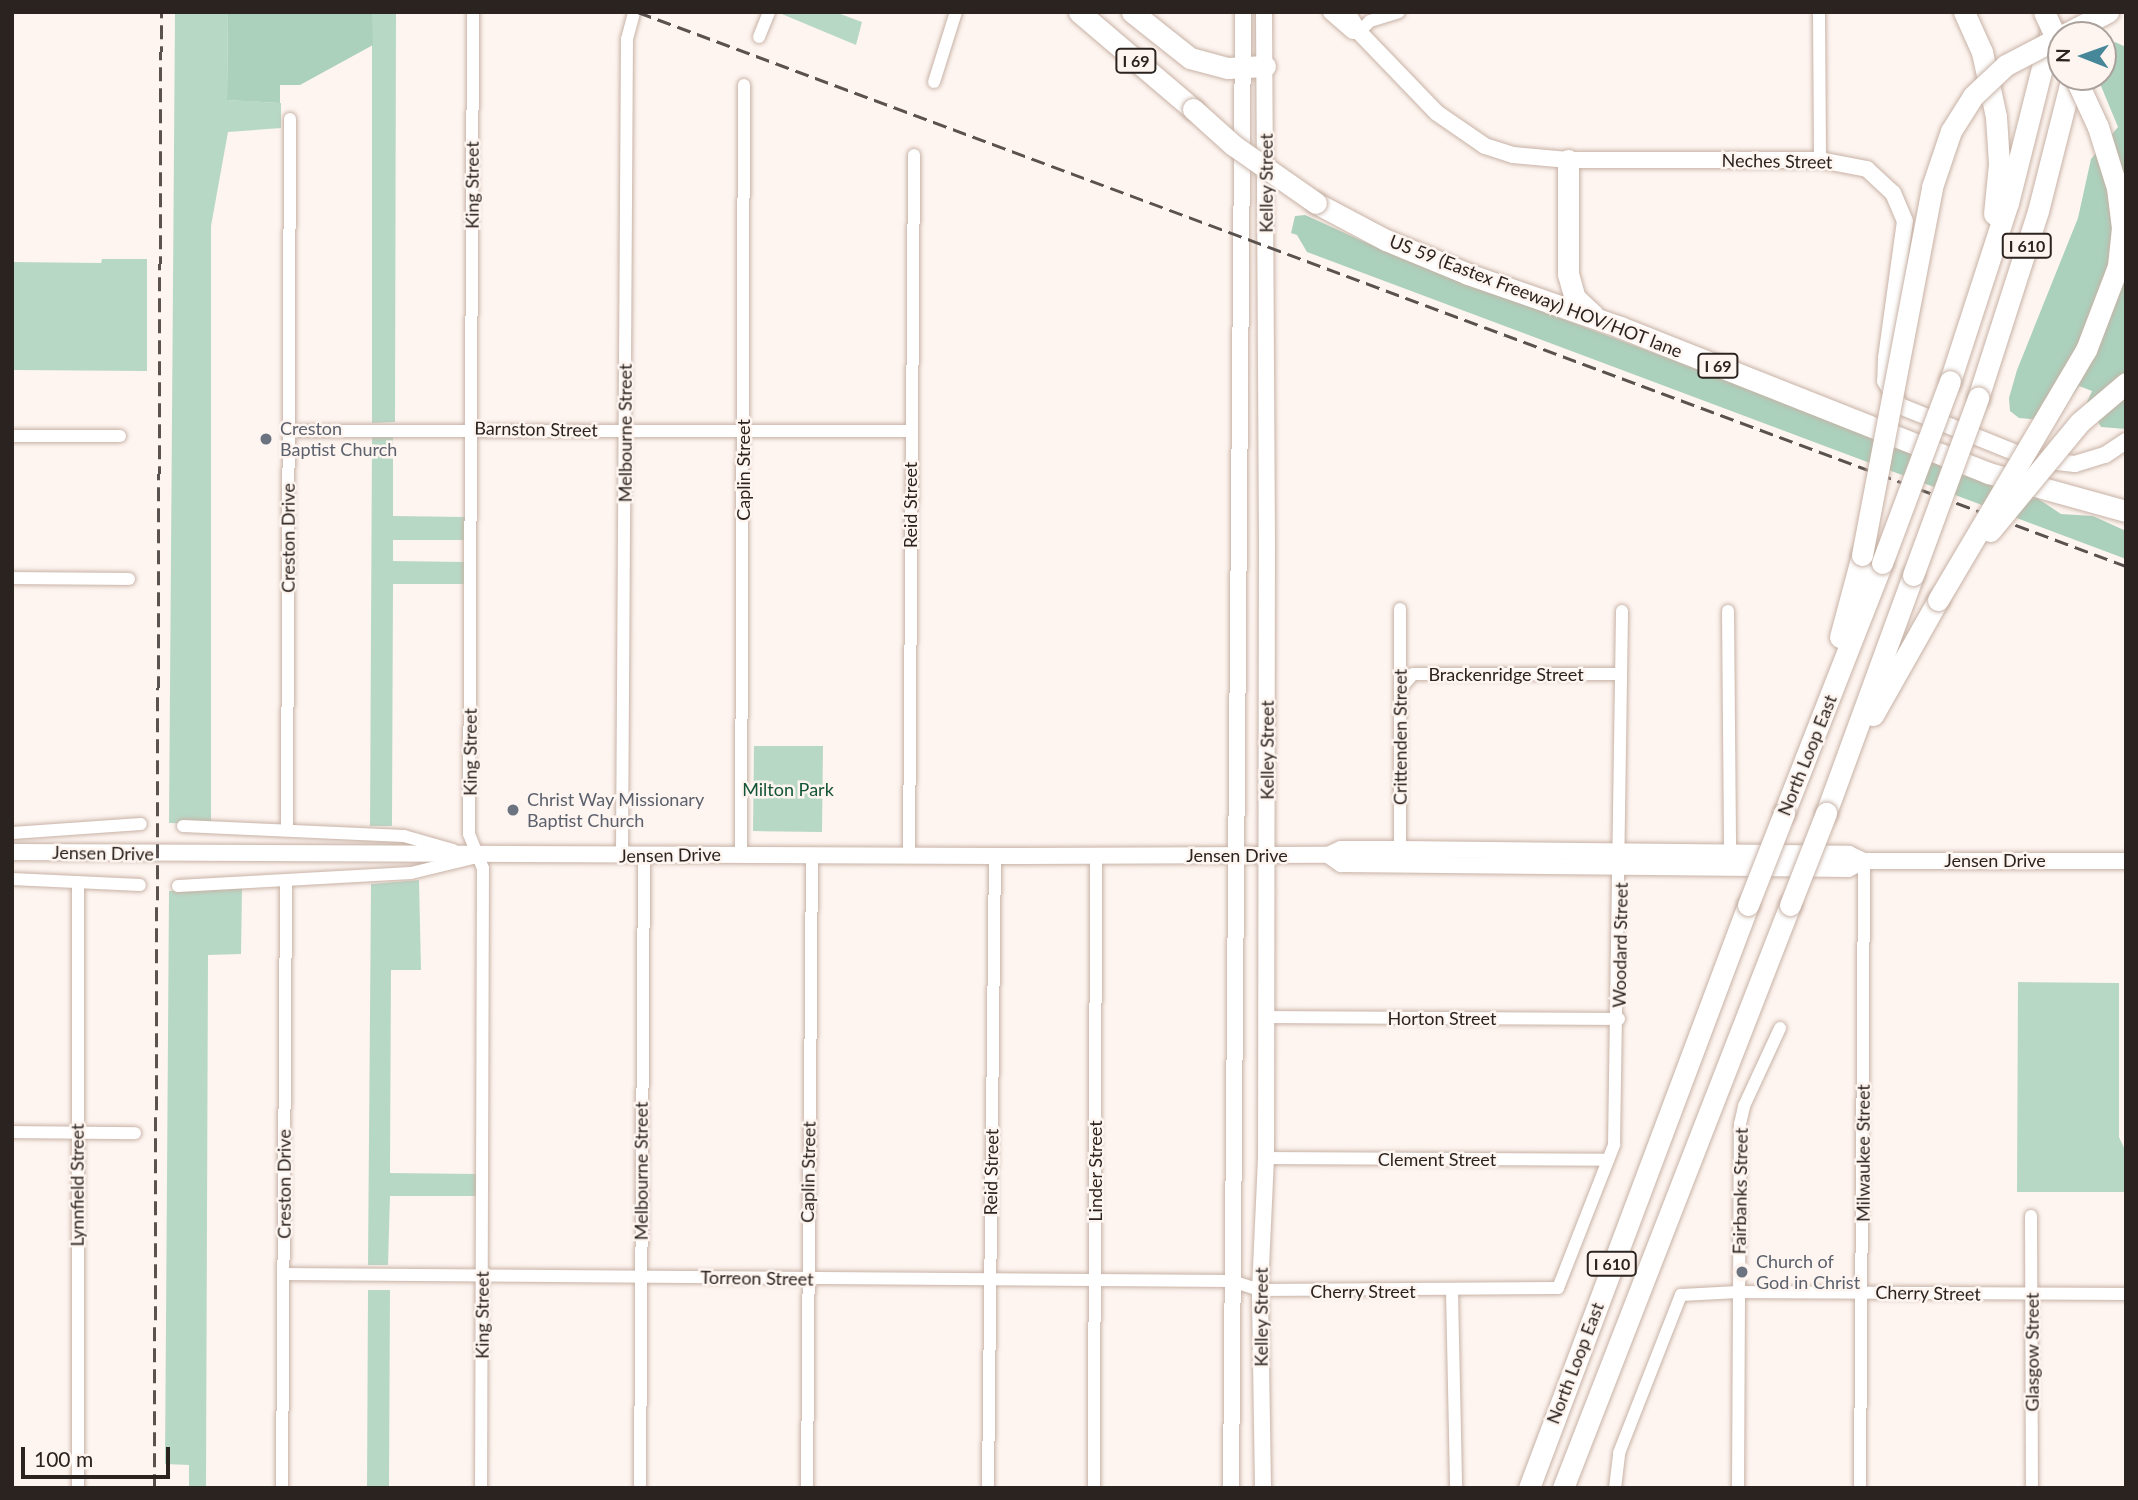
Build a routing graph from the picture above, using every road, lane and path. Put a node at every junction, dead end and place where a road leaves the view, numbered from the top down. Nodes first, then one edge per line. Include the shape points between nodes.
1 (473, 12) edge
2 (634, 12) edge
3 (769, 12) edge
4 (956, 12) edge
5 (1079, 12) edge
6 (1132, 12) edge
7 (1243, 12) edge
8 (1331, 12) edge
9 (1347, 12) edge
10 (1399, 12) edge
11 (1819, 12) edge
12 (1964, 12) edge
13 (2056, 12) edge
14 (2108, 12) edge
15 (1267, 15) edge
16 (1359, 32) junction
17 (760, 37) dead end
18 (1265, 66) junction
19 (1243, 68) junction
20 (934, 82) dead end
21 (744, 85) dead end
22 (2070, 91) edge
23 (2077, 91) edge
24 (290, 119) dead end
25 (914, 155) dead end
26 (1820, 159) junction
27 (1568, 160) junction
28 (1972, 318) junction
29 (1600, 320) junction
30 (2126, 383) edge
31 (471, 428) junction
32 (625, 430) junction
33 (744, 430) junction
34 (289, 431) junction
35 (910, 431) junction
36 (12, 436) edge
37 (120, 436) dead end
38 (2126, 441) edge
39 (2126, 510) edge
40 (12, 578) edge
41 (129, 579) dead end
42 (1938, 600) junction
43 (1400, 609) dead end
44 (1622, 611) dead end
45 (1728, 611) dead end
46 (1620, 674) junction
47 (1400, 690) junction
48 (1835, 789) junction
49 (1786, 808) junction
50 (141, 824) dead end
51 (183, 826) dead end
52 (287, 830) junction
53 (12, 832) edge
54 (12, 852) edge
55 (741, 854) junction
56 (1234, 854) junction
57 (622, 855) junction
58 (644, 855) junction
59 (1096, 855) junction
60 (1266, 855) junction
61 (812, 856) junction
62 (909, 856) junction
63 (995, 856) junction
64 (1400, 856) junction
65 (477, 857) junction
66 (1621, 858) junction
67 (1730, 859) junction
68 (1864, 861) junction
69 (2126, 861) edge
70 (12, 879) edge
71 (286, 881) junction
72 (78, 882) junction
73 (140, 884) dead end
74 (178, 886) dead end
75 (1266, 1017) junction
76 (1619, 1019) junction
77 (1780, 1028) dead end
78 (12, 1132) edge
79 (76, 1132) junction
80 (135, 1133) dead end
81 (1266, 1158) junction
82 (1608, 1160) junction
83 (2031, 1216) dead end
84 (1567, 1270) joint
85 (283, 1274) junction
86 (482, 1276) junction
87 (641, 1276) junction
88 (807, 1278) junction
89 (989, 1278) junction
90 (1095, 1279) junction
91 (1232, 1281) junction
92 (1260, 1290) junction
93 (1452, 1291) junction
94 (1738, 1292) junction
95 (1862, 1292) junction
96 (2126, 1294) edge
97 (2032, 1295) junction
98 (1610, 1364) junction
99 (78, 1488) edge
100 (282, 1488) edge
101 (481, 1488) edge
102 (640, 1488) edge
103 (807, 1488) edge
104 (988, 1488) edge
105 (1094, 1488) edge
106 (1231, 1488) edge
107 (1263, 1488) edge
108 (1456, 1488) edge
109 (1527, 1488) edge
110 (1563, 1488) edge
111 (1578, 1488) edge
112 (1615, 1488) edge
113 (1738, 1488) edge
114 (1860, 1488) edge
115 (2032, 1488) edge

1 - 31 street, King Street
2 - 32 street, Melbourne Street via 627,39
3 - 17 street
4 - 20 street
5 - 29 highway, US 59 (Eastex Freeway) HOV/HOT lane / I 69, bridge via 1233,145 1316,203 1398,245
6 - 19 highway via 1190,58
7 - 19 main road, Kelley Street
8 - 16 main road, Neches Street via 1350,31
9 - 16 main road, Neches Street
10 - 16 street via 1370,21
11 - 26 street
12 - 28 highway via 1988,74 1998,164 1992,231
13 - 28 highway, North Loop East / I 610, bridge
14 - 49 highway, bridge via 1997,71 1973,96 1951,131 1933,187 1862,555
15 - 18 main road, Kelley Street
16 - 27 main road, Neches Street via 1460,132 1513,155
18 - 19 highway
18 - 60 main road, Kelley Street
19 - 56 main road, Kelley Street
21 - 33 street, Caplin Street
22 - 48 highway, North Loop East / I 610, bridge via 2038,211 1978,398
23 - 42 highway, bridge via 2098,127 2117,188 2122,228 2118,266 2085,350
24 - 34 street, Creston Drive
25 - 35 street, Reid Street
26 - 27 main road, Neches Street
26 - 38 main road, Neches Street via 1867,169 1883,181 1901,206 1906,239 1888,329 1885,381 1900,406 2032,459 2075,464 2105,455
27 - 29 highway via 1568,274 1575,298
28 - 49 highway, North Loop East / I 610, bridge
29 - 39 highway, US 59 (Eastex Freeway) HOV/HOT lane / I 69 via 1988,473
30 - 42 highway, bridge via 2094,408 2049,457
31 - 32 street, Barnston Street
31 - 34 street, Barnston Street
31 - 65 street, King Street via 469,834
32 - 33 street, Barnston Street
32 - 57 street, Melbourne Street
33 - 35 street, Barnston Street
33 - 55 street, Caplin Street
34 - 52 street, Creston Drive
35 - 62 street, Reid Street
36 - 37 street
40 - 41 street
42 - 48 highway
43 - 47 street, Crittenden Street
44 - 46 street, Woodard Street
45 - 67 street
46 - 47 street, Brackenridge Street via 1413,674
46 - 66 street, Woodard Street
47 - 64 street, Crittenden Street
48 - 98 highway, North Loop East / I 610, bridge
49 - 109 highway, North Loop East / I 610, bridge
50 - 53 street
51 - 52 street
52 - 65 street via 404,836
54 - 65 main road, Jensen Drive
55 - 58 main road, Jensen Drive
55 - 61 main road, Jensen Drive
56 - 59 main road, Jensen Drive
56 - 60 main road, Jensen Drive
56 - 91 main road, Kelley Street
57 - 58 main road, Jensen Drive
57 - 65 main road, Jensen Drive
58 - 87 street, Melbourne Street
59 - 63 main road, Jensen Drive
59 - 90 street, Linder Street
60 - 64 main road, Jensen Drive via 1328,855 1341,849
60 - 75 main road, Kelley Street
61 - 62 main road, Jensen Drive
61 - 88 street, Caplin Street
62 - 63 main road, Jensen Drive
63 - 89 street, Reid Street
64 - 66 main road, Jensen Drive
65 - 71 street via 411,873
65 - 86 street, King Street via 483,868
66 - 67 main road, Jensen Drive
66 - 76 street, Woodard Street
67 - 68 main road, Jensen Drive via 1849,854
68 - 69 main road, Jensen Drive
68 - 95 street, Milwaukee Street
70 - 72 street
71 - 74 street
71 - 85 street, Creston Drive
72 - 73 street
72 - 79 street, Lynnfield Street
75 - 76 street, Horton Street
75 - 81 main road, Kelley Street
76 - 82 street, Woodard Street via 1616,1123
77 - 94 street, Fairbanks Street via 1740,1124
78 - 79 street
79 - 80 street
79 - 99 street, Lynnfield Street
81 - 82 street, Clement Street
81 - 92 main road, Kelley Street
82 - 84 street, Woodard Street
83 - 97 street, Glasgow Street
84 - 93 street, Cherry Street via 1558,1288 1547,1291
85 - 86 street, Torreon Street
85 - 100 street, Creston Drive
86 - 87 street, Torreon Street
86 - 101 street, King Street
87 - 88 street, Torreon Street
87 - 102 street, Melbourne Street
88 - 89 street, Torreon Street
88 - 103 street, Caplin Street
89 - 90 street, Torreon Street
89 - 104 street, Reid Street
90 - 91 street, Torreon Street
90 - 105 street, Linder Street
91 - 92 street, Cherry Street
91 - 106 main road, Kelley Street
92 - 93 street, Cherry Street
92 - 107 main road, Kelley Street
93 - 108 street
94 - 95 street, Cherry Street
94 - 112 street, Cherry Street via 1688,1293 1675,1303 1616,1466
94 - 113 street, Fairbanks Street
95 - 97 street, Cherry Street
95 - 114 street, Milwaukee Street
96 - 97 street, Cherry Street
97 - 115 street, Glasgow Street
98 - 110 highway, North Loop East / I 610
98 - 111 highway

